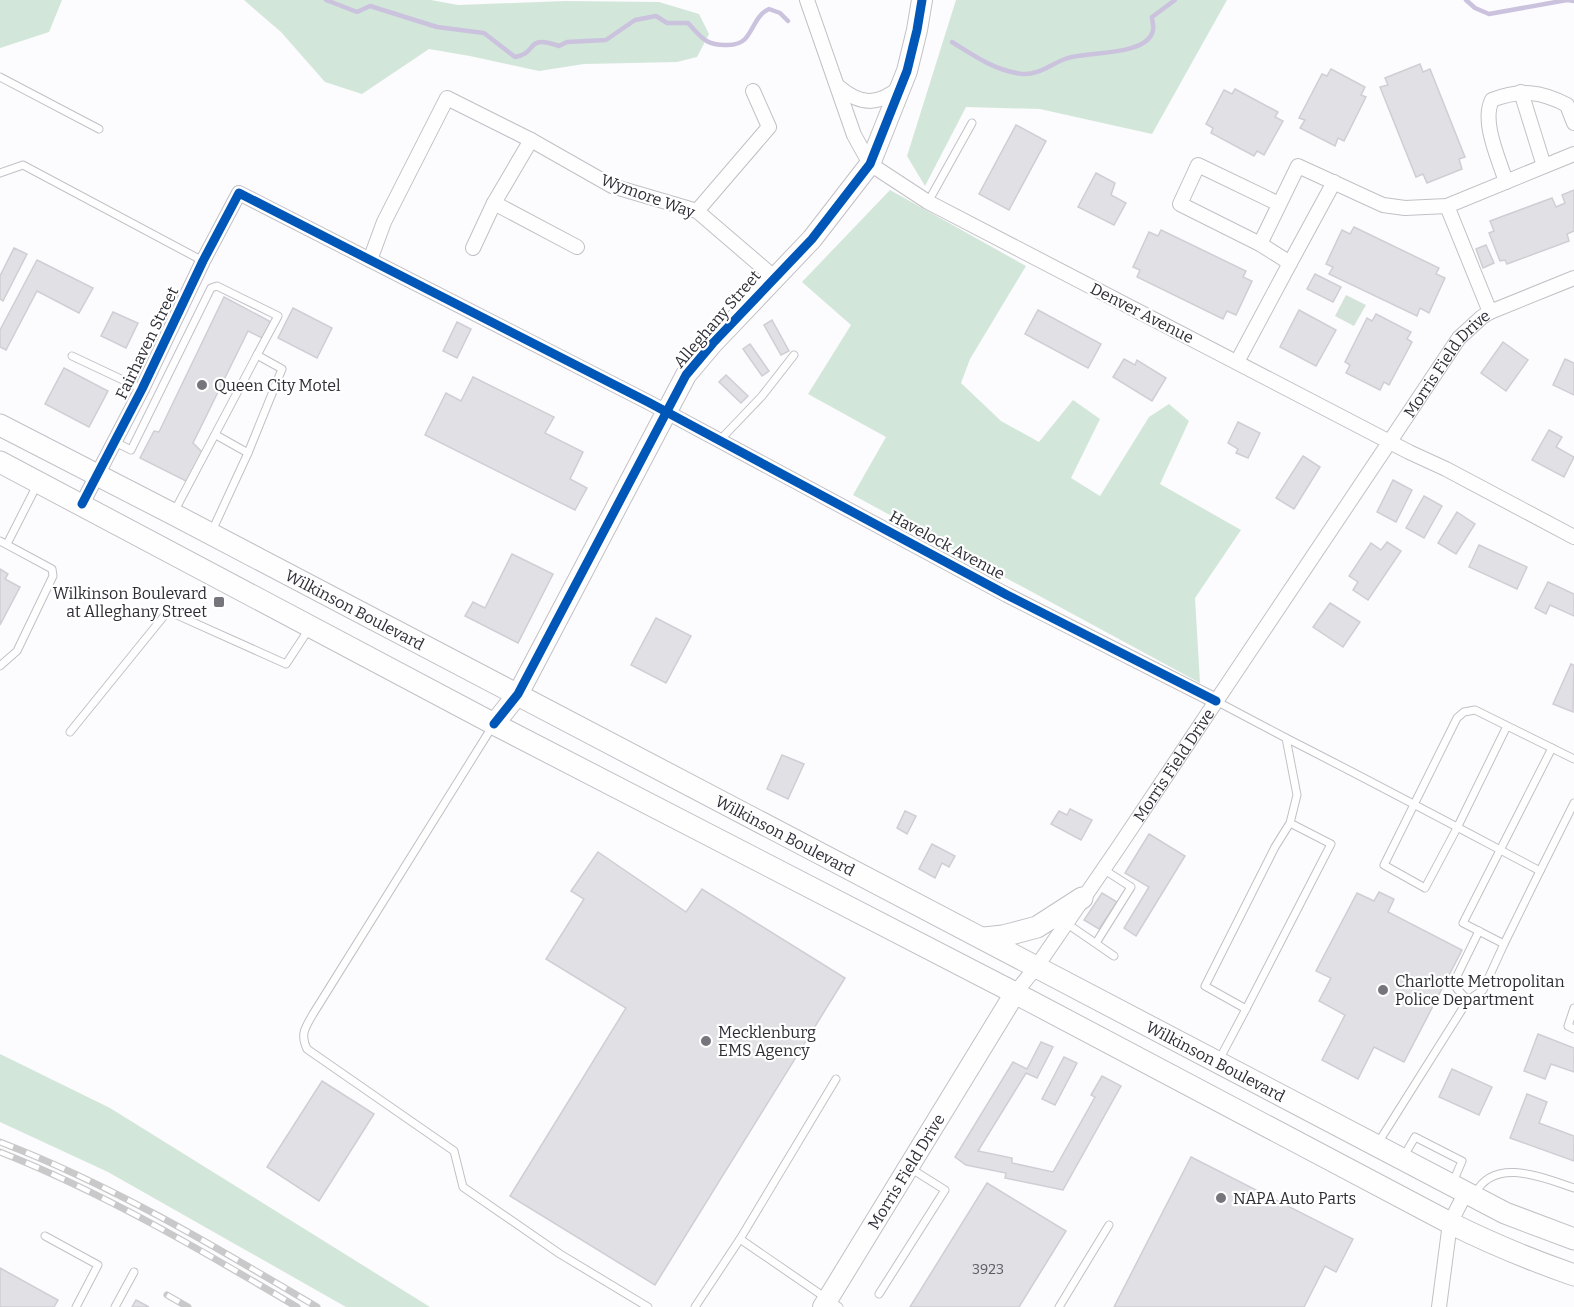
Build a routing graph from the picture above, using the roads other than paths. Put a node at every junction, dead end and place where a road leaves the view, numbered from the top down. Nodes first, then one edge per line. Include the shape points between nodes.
1 (807, 0) edge
2 (922, 0) edge
3 (0, 77) edge
4 (902, 85) junction
5 (839, 87) junction
6 (753, 91) dead end
7 (1521, 92) junction
8 (972, 123) dead end
9 (1574, 123) edge
10 (99, 129) dead end
11 (531, 140) junction
12 (1574, 154) edge
13 (870, 164) junction
14 (1544, 166) junction
15 (0, 173) edge
16 (1334, 182) junction
17 (1506, 182) junction
18 (239, 194) joint
19 (494, 202) junction
20 (928, 202) junction
21 (1279, 204) junction
22 (1447, 206) junction
23 (697, 211) junction
24 (1260, 244) junction
25 (577, 246) dead end
26 (473, 248) dead end
27 (370, 260) junction
28 (203, 261) junction
29 (1290, 263) junction
30 (774, 277) junction
31 (1574, 278) edge
32 (1490, 312) junction
33 (257, 355) junction
34 (794, 355) dead end
35 (72, 356) dead end
36 (1237, 362) junction
37 (142, 389) junction
38 (666, 413) junction
39 (0, 425) edge
40 (216, 435) junction
41 (719, 441) junction
42 (1390, 441) junction
43 (115, 442) junction
44 (248, 453) junction
45 (0, 462) edge
46 (98, 475) junction
47 (38, 482) junction
48 (82, 504) junction
49 (173, 514) junction
50 (211, 534) junction
51 (1574, 537) edge
52 (3, 543) edge
53 (310, 627) junction
54 (0, 666) edge
55 (518, 694) junction
56 (1216, 701) junction
57 (494, 724) junction
58 (1507, 726) junction
59 (70, 732) dead end
60 (1286, 738) junction
61 (1552, 748) junction
62 (1574, 759) edge
63 (1574, 803) edge
64 (1416, 804) junction
65 (1290, 823) junction
66 (1458, 828) junction
67 (1500, 850) junction
68 (1103, 868) junction
69 (1540, 871) junction
70 (1082, 898) junction
71 (1066, 923) junction
72 (1479, 931) junction
73 (984, 938) junction
74 (1096, 943) junction
75 (1504, 944) junction
76 (1114, 956) dead end
77 (1037, 966) junction
78 (1015, 993) junction
79 (1467, 1000) junction
80 (1574, 1008) edge
81 (1246, 1009) junction
82 (1574, 1029) edge
83 (1218, 1062) junction
84 (836, 1079) dead end
85 (1377, 1144) junction
86 (910, 1168) junction
87 (1574, 1188) edge
88 (1464, 1191) junction
89 (1450, 1222) junction
90 (1109, 1225) dead end
91 (45, 1236) dead end
92 (740, 1239) junction
93 (1574, 1239) edge
94 (134, 1272) dead end
95 (1574, 1275) edge
96 (879, 1294) dead end
97 (830, 1304) edge
98 (76, 1307) edge
99 (115, 1307) edge
100 (648, 1307) edge
101 (695, 1307) edge
102 (1059, 1307) edge
103 (1440, 1307) edge

1 - 5 street, Denver Avenue
2 - 4 street, Alleghany Street
3 - 10 lane
4 - 5 street via 878,101 860,100
4 - 13 street, Alleghany Street
5 - 13 street, Denver Avenue via 854,135
6 - 23 street via 769,128
7 - 9 street via 1552,97 1567,105
7 - 14 street
7 - 17 street via 1492,100 1488,108 1488,123
8 - 20 lane
11 - 19 street
11 - 23 street, Wymore Way via 612,186
11 - 27 street, Wymore Way via 447,98 384,222
12 - 14 street
13 - 20 street, Denver Avenue
13 - 30 street, Alleghany Street via 812,239
14 - 17 street
15 - 28 lane via 23,165
16 - 21 street via 1298,166
16 - 22 street via 1383,205
16 - 29 street
17 - 22 street
18 - 27 street, Havelock Avenue
18 - 28 street, Fairhaven Street
19 - 25 street
19 - 26 street
20 - 36 street, Denver Avenue
21 - 24 street
21 - 24 street via 1198,165 1180,204
22 - 32 street
23 - 30 street, Wymore Way
24 - 29 street
27 - 38 street, Havelock Avenue
28 - 37 street, Fairhaven Street
29 - 36 street
30 - 38 street, Alleghany Street via 686,375
31 - 32 street, Morris Field Drive
32 - 42 street, Morris Field Drive via 1459,338
33 - 40 lane
33 - 43 lane via 278,316 217,286 211,288 131,450
33 - 44 lane via 282,369
34 - 41 lane
35 - 37 lane
36 - 42 street, Denver Avenue
37 - 43 street, Fairhaven Street
38 - 41 street, Havelock Avenue
38 - 55 street, Alleghany Street
39 - 46 main road, Wilkinson Boulevard
40 - 44 lane
40 - 49 lane
41 - 56 street, Havelock Avenue
42 - 51 street, Denver Avenue
42 - 56 street, Morris Field Drive
43 - 46 street, Fairhaven Street
44 - 50 lane
45 - 47 main road, Wilkinson Boulevard
46 - 48 street, Fairhaven Street
46 - 49 main road, Wilkinson Boulevard
47 - 48 main road, Wilkinson Boulevard
47 - 52 lane
48 - 53 main road, Wilkinson Boulevard
49 - 50 main road, Wilkinson Boulevard
50 - 55 main road, Wilkinson Boulevard
52 - 54 lane via 52,569 54,576 17,651
53 - 57 main road, Wilkinson Boulevard
53 - 59 lane via 286,664 168,611
55 - 57 street, Alleghany Street
55 - 73 main road, Wilkinson Boulevard
56 - 60 lane
56 - 68 street, Morris Field Drive
57 - 78 main road, Wilkinson Boulevard
57 - 100 lane via 313,1014 303,1040 307,1049 454,1151 463,1187 560,1254
58 - 61 lane
58 - 64 lane via 1475,710 1464,712
58 - 66 lane
60 - 64 lane
60 - 65 lane via 1297,795
61 - 62 lane
61 - 67 lane
63 - 69 lane
64 - 66 lane
64 - 66 lane via 1384,865 1425,888
65 - 81 lane via 1330,844
65 - 81 lane via 1205,986
66 - 67 lane
67 - 69 lane
67 - 72 lane via 1463,923
68 - 70 street, Morris Field Drive
68 - 74 lane via 1131,887
69 - 75 lane
70 - 71 street, Morris Field Drive
70 - 73 main road via 1036,927
71 - 74 lane
71 - 77 street, Morris Field Drive
72 - 75 lane
72 - 79 lane via 1456,978 1457,989
73 - 77 main road, Wilkinson Boulevard
74 - 76 lane
75 - 79 lane via 1483,990
77 - 78 street, Morris Field Drive
77 - 83 main road, Wilkinson Boulevard
78 - 86 street, Morris Field Drive
78 - 89 main road, Wilkinson Boulevard
79 - 85 lane
80 - 82 lane via 1568,1026
81 - 83 lane
83 - 85 main road, Wilkinson Boulevard
84 - 92 lane
85 - 88 main road, Wilkinson Boulevard
86 - 96 lane via 945,1190
86 - 97 street, Morris Field Drive
87 - 88 lane via 1511,1172 1490,1177
88 - 89 street
88 - 93 main road, Wilkinson Boulevard
89 - 95 main road, Wilkinson Boulevard via 1491,1243
89 - 103 street
90 - 102 lane
91 - 98 lane via 98,1265
92 - 97 lane
92 - 101 lane
94 - 99 lane

